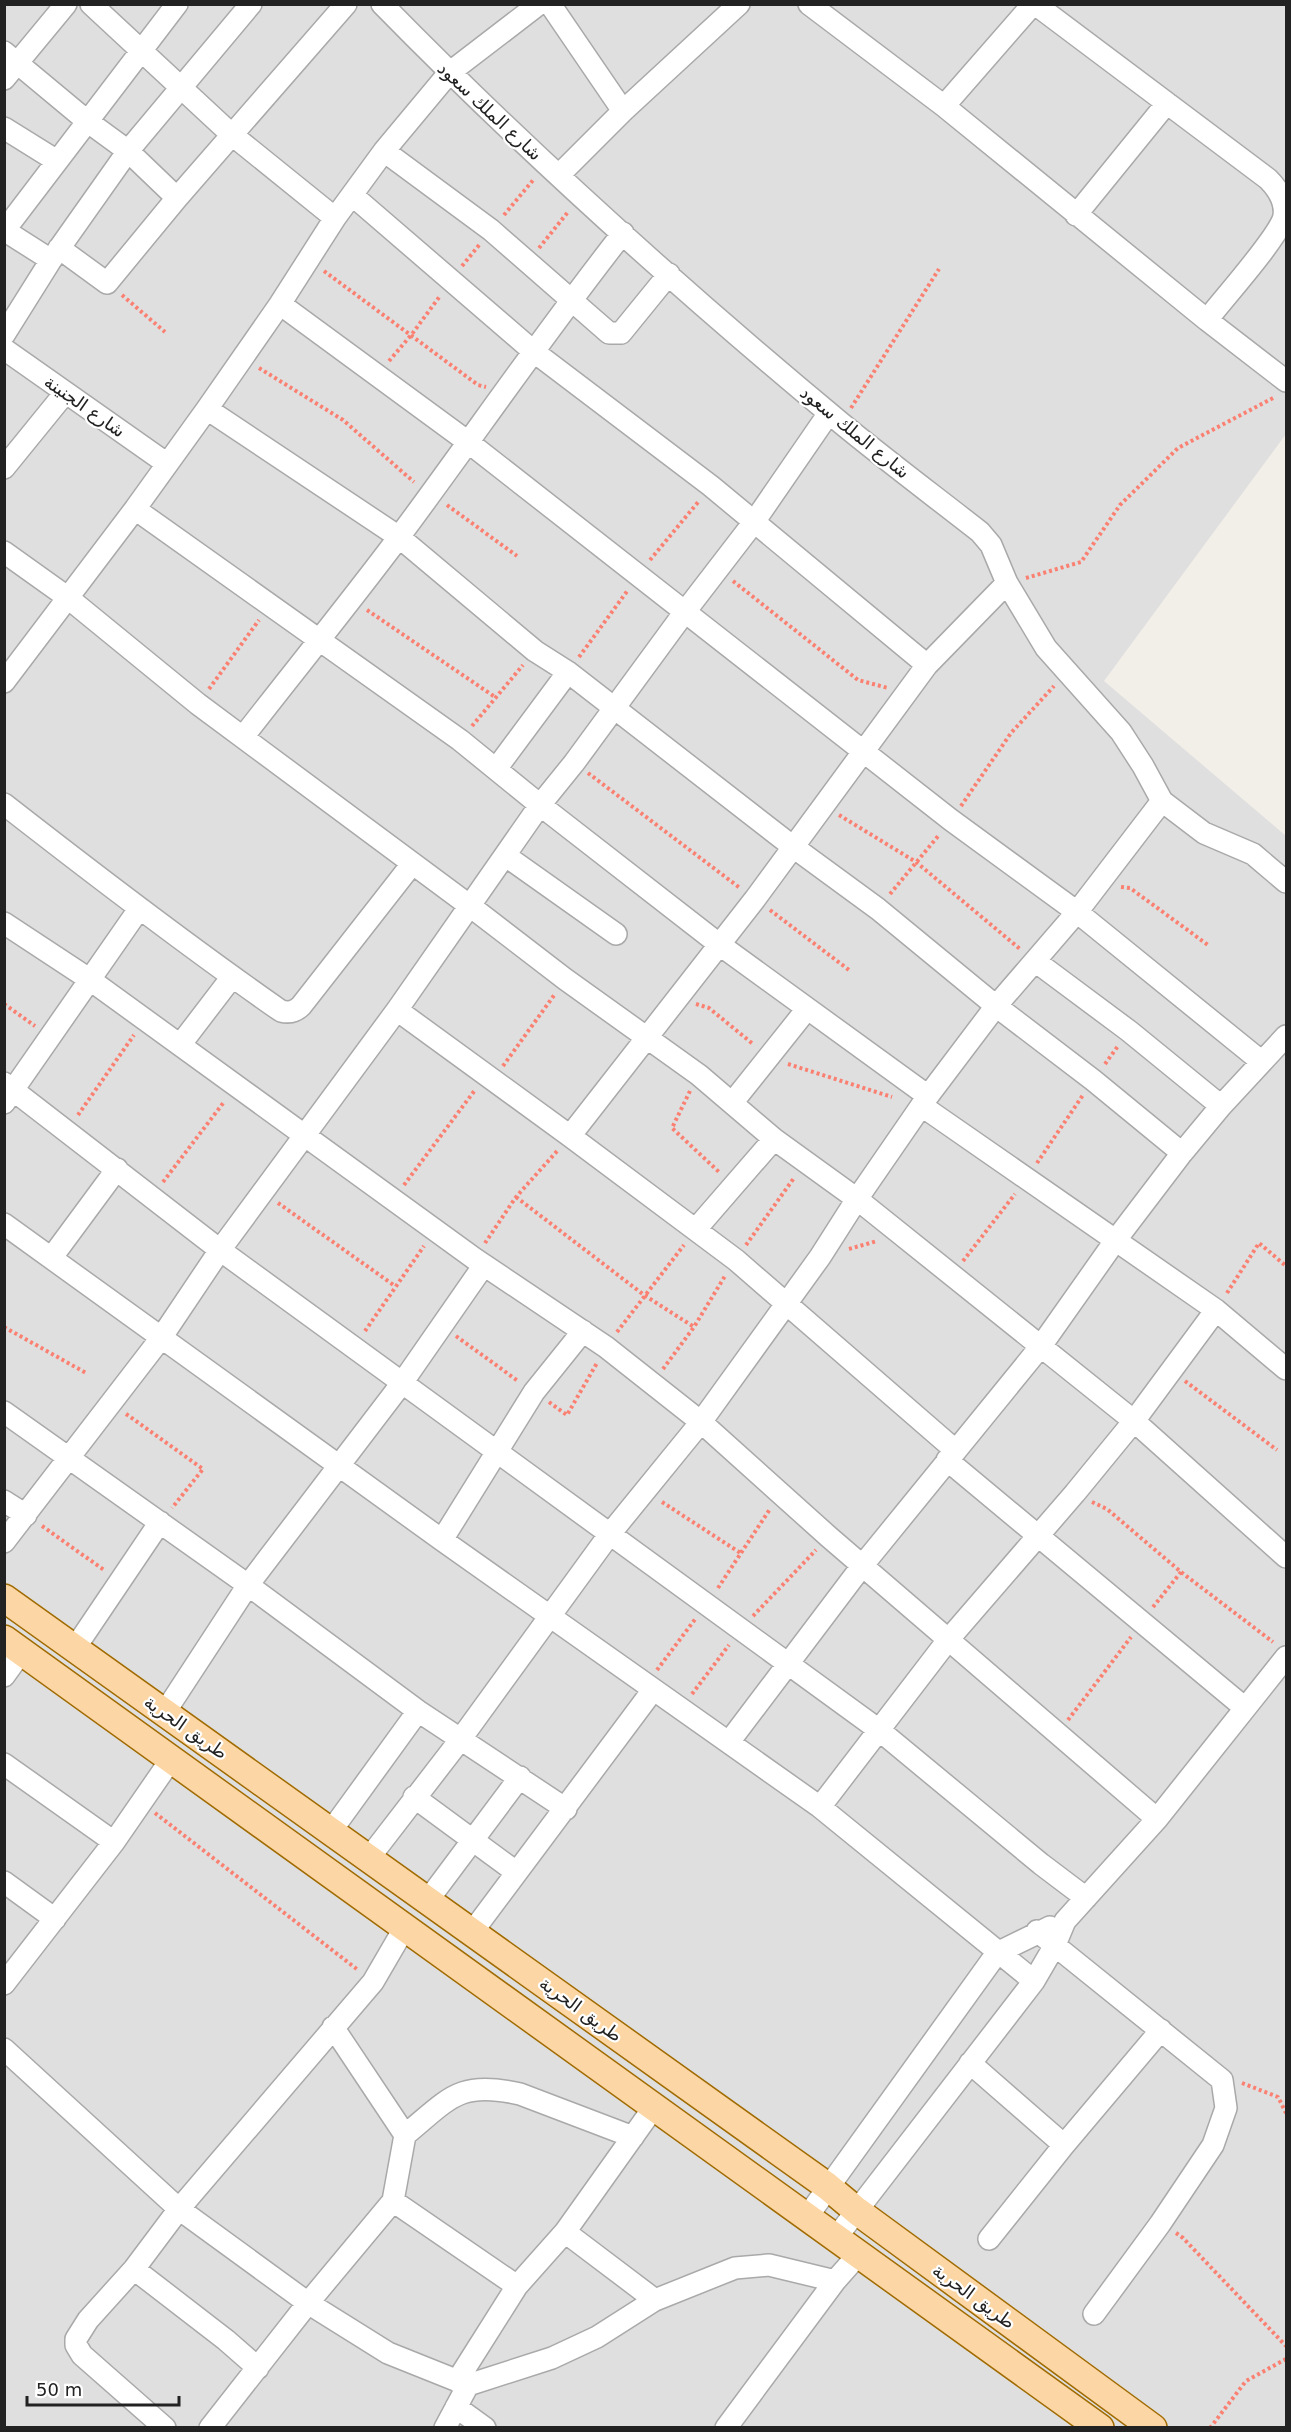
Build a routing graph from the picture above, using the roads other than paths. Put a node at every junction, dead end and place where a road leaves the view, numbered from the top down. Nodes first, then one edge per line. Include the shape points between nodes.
1 (66, 4) edge
2 (91, 4) edge
3 (177, 4) edge
4 (346, 4) edge
5 (382, 4) edge
6 (538, 4) edge
7 (550, 4) edge
8 (739, 4) edge
9 (809, 4) edge
10 (1034, 4) edge
11 (244, 7) edge
12 (140, 52) junction
13 (8, 64) edge
14 (449, 73) junction
15 (181, 88) junction
16 (1167, 103) junction
17 (944, 106) junction
18 (623, 111) junction
19 (87, 121) junction
20 (4, 128) edge
21 (231, 134) junction
22 (128, 151) junction
23 (384, 151) junction
24 (57, 160) junction
25 (553, 170) junction
26 (352, 195) junction
27 (177, 198) junction
28 (1076, 215) junction
29 (335, 218) junction
30 (5, 230) edge
31 (623, 233) junction
32 (55, 254) junction
33 (669, 274) junction
34 (572, 298) junction
35 (280, 304) junction
36 (1206, 320) junction
37 (4, 335) edge
38 (4, 349) edge
39 (533, 351) junction
40 (1282, 389) edge
41 (65, 393) junction
42 (207, 409) junction
43 (835, 418) junction
44 (468, 442) junction
45 (166, 463) junction
46 (4, 468) edge
47 (135, 509) junction
48 (754, 522) junction
49 (399, 537) junction
50 (4, 552) edge
51 (1007, 583) junction
52 (67, 597) junction
53 (684, 613) junction
54 (318, 640) junction
55 (927, 665) junction
56 (568, 672) junction
57 (4, 682) edge
58 (614, 707) junction
59 (243, 737) junction
60 (864, 751) junction
61 (496, 769) junction
62 (1162, 801) junction
63 (4, 804) edge
64 (540, 806) junction
65 (792, 846) junction
66 (506, 856) junction
67 (412, 864) junction
68 (1287, 882) edge
69 (470, 906) junction
70 (139, 909) junction
71 (1077, 912) junction
72 (4, 923) edge
73 (616, 934) dead end
74 (720, 945) junction
75 (1035, 961) junction
76 (232, 977) junction
77 (89, 979) junction
78 (996, 1006) junction
79 (397, 1010) junction
80 (807, 1010) junction
81 (1287, 1036) edge
82 (648, 1039) junction
83 (180, 1045) junction
84 (1262, 1062) junction
85 (8, 1092) edge
86 (925, 1101) junction
87 (732, 1103) junction
88 (1221, 1106) junction
89 (305, 1136) junction
90 (570, 1136) junction
91 (774, 1139) junction
92 (1182, 1153) junction
93 (117, 1169) junction
94 (856, 1199) junction
95 (4, 1224) edge
96 (696, 1229) junction
97 (1115, 1241) junction
98 (220, 1250) junction
99 (52, 1257) junction
100 (479, 1262) junction
101 (786, 1303) junction
102 (1216, 1310) junction
103 (583, 1331) junction
104 (161, 1338) junction
105 (1041, 1346) junction
106 (1287, 1369) edge
107 (402, 1383) junction
108 (4, 1412) edge
109 (1134, 1421) junction
110 (701, 1422) junction
111 (499, 1452) junction
112 (951, 1455) junction
113 (68, 1457) junction
114 (338, 1464) junction
115 (4, 1501) edge
116 (26, 1515) junction
117 (160, 1522) junction
118 (609, 1535) junction
119 (1037, 1535) junction
120 (442, 1540) junction
121 (4, 1542) edge
122 (1287, 1557) edge
123 (862, 1566) junction
124 (248, 1585) junction
125 (4, 1598) edge
126 (549, 1615) junction
127 (948, 1640) junction
128 (14, 1645) edge
129 (75, 1648) junction
130 (1282, 1651) edge
131 (787, 1664) junction
132 (4, 1676) edge
133 (649, 1688) junction
134 (1245, 1708) junction
135 (418, 1711) junction
136 (165, 1712) junction
137 (879, 1730) junction
138 (460, 1740) junction
139 (729, 1742) junction
140 (172, 1758) junction
141 (4, 1764) edge
142 (520, 1777) junction
143 (414, 1797) junction
144 (820, 1807) junction
145 (566, 1809) junction
146 (1157, 1819) junction
147 (331, 1831) junction
148 (472, 1840) junction
149 (114, 1842) junction
150 (369, 1858) junction
151 (516, 1872) junction
152 (4, 1882) edge
153 (1086, 1898) junction
154 (428, 1900) junction
155 (55, 1919) junction
156 (1065, 1921) junction
157 (405, 1927) junction
158 (473, 1931) junction
159 (1037, 1931) junction
160 (1055, 1945) junction
161 (997, 1953) junction
162 (1034, 1981) junction
163 (4, 1984) edge
164 (333, 2027) junction
165 (1161, 2030) junction
166 (4, 2049) edge
167 (970, 2063) junction
168 (654, 2106) junction
169 (405, 2135) junction
170 (633, 2136) junction
171 (1064, 2145) junction
172 (827, 2186) junction
173 (393, 2201) junction
174 (179, 2210) junction
175 (857, 2211) junction
176 (807, 2217) junction
177 (565, 2232) junction
178 (836, 2239) junction
179 (989, 2239) dead end
180 (858, 2255) junction
181 (134, 2269) junction
182 (835, 2281) junction
183 (517, 2286) junction
184 (655, 2300) junction
185 (308, 2303) junction
186 (1094, 2314) dead end
187 (258, 2368) junction
188 (463, 2383) junction
189 (456, 2407) junction
190 (165, 2427) edge
191 (210, 2427) edge
192 (445, 2427) edge
193 (485, 2427) edge
194 (726, 2427) edge
195 (1100, 2427) edge
196 (1153, 2427) edge

1 - 13 street
2 - 12 street
3 - 12 street
4 - 21 street
5 - 14 street, شارع الملك سعود
6 - 14 street
7 - 18 street
8 - 18 street
9 - 17 street
10 - 16 street
10 - 17 street
11 - 15 street
12 - 15 street
12 - 19 street
13 - 19 street
14 - 23 street
14 - 25 street, شارع الملك سعود
15 - 21 street
15 - 22 street
16 - 28 street
16 - 36 street via 1268,179 1282,197 1284,208 1273,238
17 - 28 street
18 - 25 street
19 - 22 street
19 - 24 street
20 - 24 street
21 - 27 street
21 - 29 street
22 - 27 street
22 - 32 street
23 - 26 street
23 - 34 street via 491,230
24 - 30 street
25 - 31 street, شارع الملك سعود
26 - 29 street
26 - 39 street
27 - 32 street via 107,283
28 - 36 street
29 - 35 street
30 - 32 street
31 - 33 street, شارع الملك سعود
31 - 34 street
32 - 37 street
33 - 34 street via 621,333 606,331
33 - 43 street, شارع الملك سعود
34 - 39 street
35 - 42 street
35 - 44 street
36 - 40 street
38 - 41 street, شارع الجنينة
39 - 44 street
39 - 48 street
41 - 45 street, شارع الجنينة
41 - 46 street
42 - 45 street
42 - 49 street
43 - 48 street
43 - 51 street, شارع الملك سعود via 980,532 991,545
44 - 49 street
44 - 53 street
45 - 47 street
47 - 52 street
47 - 54 street
48 - 53 street
48 - 55 street
49 - 54 street
49 - 56 street via 535,651
50 - 52 street
51 - 55 street
51 - 62 street, شارع الملك سعود via 1033,630 1066,673 1121,732
52 - 57 street
52 - 59 street
53 - 58 street
53 - 60 street
54 - 59 street
54 - 61 street
55 - 60 street
56 - 58 street
56 - 61 street
58 - 64 street
58 - 65 street
59 - 67 street
60 - 65 street
60 - 71 street
61 - 64 street
62 - 68 street, شارع الملك سعود via 1204,833 1253,854
62 - 71 street
63 - 70 street
64 - 66 street
64 - 74 street
65 - 74 street
65 - 78 street via 878,909
66 - 69 street
66 - 73 street
67 - 69 street
67 - 76 street via 297,1009 281,1011
69 - 79 street
69 - 82 street
70 - 76 street
70 - 77 street
71 - 75 street
71 - 84 street
72 - 77 street
74 - 80 street
74 - 82 street
75 - 78 street
75 - 88 street
76 - 83 street
77 - 83 street
77 - 85 street
78 - 86 street
78 - 92 street
79 - 89 street
79 - 90 street
80 - 86 street
80 - 87 street
81 - 84 street
82 - 87 street
82 - 90 street
83 - 89 street
84 - 88 street
85 - 93 street via 67,1130
86 - 94 street
86 - 97 street
87 - 91 street
88 - 92 street
89 - 98 street
89 - 100 street
90 - 96 street
91 - 94 street
91 - 96 street
92 - 97 street
93 - 98 street
93 - 99 street
94 - 101 street
94 - 105 street
95 - 99 street
96 - 101 street
97 - 102 street
97 - 105 street
98 - 104 street
98 - 107 street
99 - 104 street
100 - 103 street
100 - 107 street
101 - 110 street
101 - 112 street
102 - 106 street
102 - 109 street
103 - 110 street
103 - 111 street via 534,1392
104 - 113 street
104 - 114 street
105 - 109 street
105 - 112 street
107 - 111 street
107 - 114 street
108 - 113 street
109 - 119 street
109 - 122 street
110 - 118 street
110 - 123 street
111 - 118 street
111 - 120 street
112 - 119 street
112 - 123 street
113 - 116 street
113 - 117 street
114 - 120 street
114 - 124 street
115 - 116 street
116 - 121 street
117 - 124 street
117 - 129 street
118 - 126 street
118 - 131 street
119 - 127 street
119 - 134 street
120 - 126 street
123 - 127 street
123 - 131 street
124 - 135 street
124 - 136 street
125 - 129 main road, طريق الحرية
126 - 133 street
126 - 138 street
127 - 137 street
127 - 146 street
128 - 132 street
128 - 140 main road, طريق الحرية
129 - 136 main road, طريق الحرية
130 - 134 street
131 - 137 street
131 - 139 street
133 - 139 street
133 - 145 street
134 - 146 street
135 - 138 street
135 - 147 street
136 - 147 main road, طريق الحرية
137 - 144 street
137 - 153 street
138 - 142 street
138 - 143 street
139 - 144 street
140 - 149 street
140 - 157 main road, طريق الحرية
141 - 149 street
142 - 145 street
142 - 148 street
143 - 148 street
143 - 150 street
144 - 161 street
145 - 151 street
146 - 153 street
147 - 150 main road, طريق الحرية
148 - 151 street
148 - 154 street
149 - 155 street
150 - 154 main road, طريق الحرية
151 - 158 street
152 - 155 street
153 - 156 street
154 - 158 main road, طريق الحرية
155 - 163 street
156 - 159 street
156 - 160 street
157 - 164 street via 373,1982
157 - 168 main road, طريق الحرية
158 - 172 main road, طريق الحرية
159 - 160 street
159 - 161 street
160 - 162 street
160 - 165 street
161 - 162 street
161 - 172 street
162 - 167 street
164 - 169 street
164 - 174 street
165 - 171 street
165 - 186 street via 1222,2080 1226,2108 1212,2145
166 - 174 street
167 - 171 street
167 - 175 street
168 - 170 street
168 - 176 main road, طريق الحرية
169 - 170 street via 462,2092 490,2088 520,2094
169 - 173 street
170 - 177 street
171 - 179 street
172 - 175 main road, طريق الحرية
172 - 176 street
173 - 183 street
173 - 185 street
174 - 181 street
174 - 185 street
175 - 178 street
175 - 196 main road, طريق الحرية
176 - 178 main road, طريق الحرية
177 - 183 street
177 - 184 street
178 - 180 main road, طريق الحرية
180 - 182 street
180 - 195 main road, طريق الحرية
181 - 187 street
181 - 190 street via 88,2320 76,2345 82,2355
182 - 184 street via 769,2265 746,2265
182 - 194 street
183 - 188 street
184 - 188 street via 597,2337 552,2358
185 - 187 street
185 - 188 street via 388,2353
187 - 191 street
188 - 189 street
189 - 192 street
189 - 193 street

